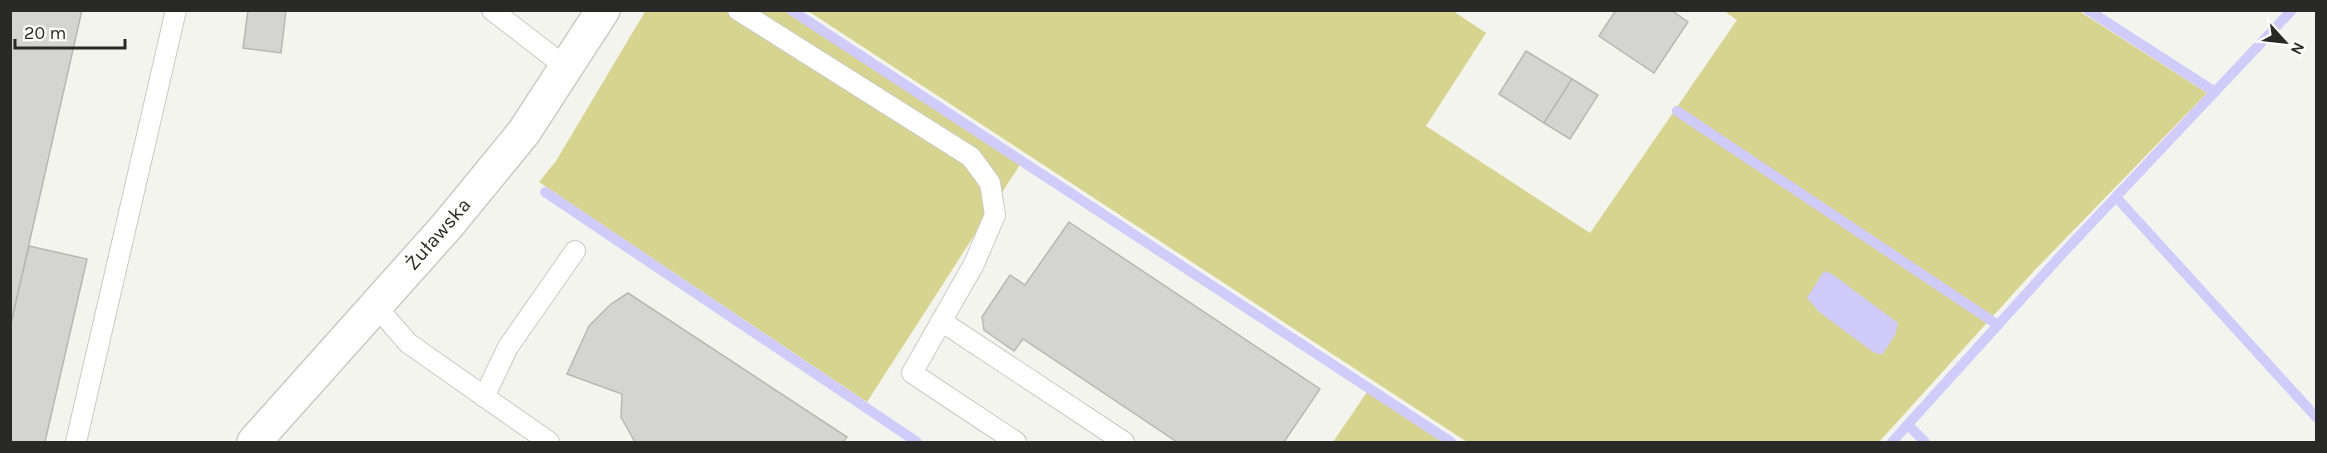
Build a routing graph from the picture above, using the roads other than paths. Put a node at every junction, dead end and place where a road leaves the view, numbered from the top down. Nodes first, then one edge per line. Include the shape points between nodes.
1 (176, 10) edge
2 (492, 10) edge
3 (603, 10) edge
4 (738, 10) edge
5 (567, 68) junction
6 (575, 251) dead end
7 (375, 305) junction
8 (941, 321) junction
9 (484, 397) junction
10 (76, 442) edge
11 (254, 442) edge
12 (549, 442) edge
13 (1016, 442) edge
14 (1124, 442) edge

1 - 10 lane
2 - 5 lane
3 - 5 street, Żuławska
4 - 8 lane via 971,157 990,183 995,215 974,264
5 - 7 street, Żuławska via 524,132 447,226
6 - 9 lane via 508,347
7 - 9 lane via 408,342
7 - 11 street, Żuławska
8 - 13 lane via 912,373
8 - 14 lane
9 - 12 lane

